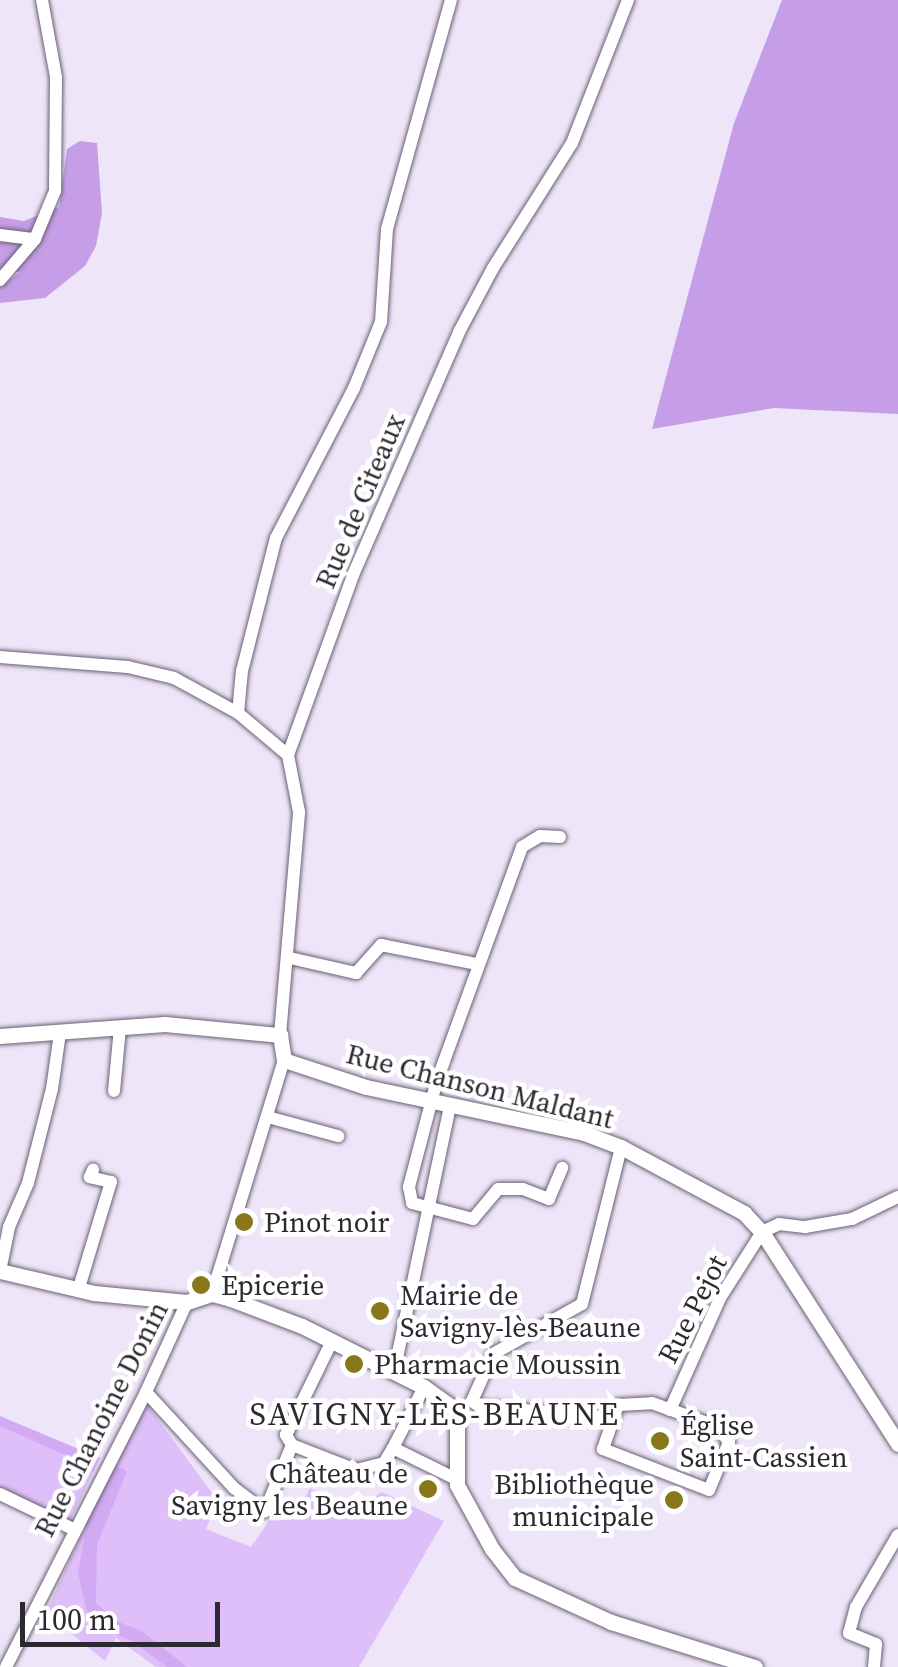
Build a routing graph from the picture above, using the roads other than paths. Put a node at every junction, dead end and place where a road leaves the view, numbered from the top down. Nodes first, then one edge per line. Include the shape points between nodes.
1 (42, 0) edge
2 (450, 0) edge
3 (628, 0) edge
4 (0, 235) edge
5 (35, 239) junction
6 (0, 280) edge
7 (0, 657) edge
8 (238, 713) junction
9 (288, 755) junction
10 (560, 837) dead end
11 (290, 958) junction
12 (477, 964) junction
13 (120, 1027) junction
14 (60, 1033) junction
15 (0, 1036) edge
16 (280, 1036) junction
17 (284, 1060) junction
18 (114, 1092) dead end
19 (431, 1102) junction
20 (450, 1106) junction
21 (268, 1117) junction
22 (338, 1136) dead end
23 (621, 1148) junction
24 (562, 1168) dead end
25 (93, 1170) dead end
26 (898, 1197) edge
27 (430, 1207) junction
28 (762, 1232) junction
29 (0, 1271) edge
30 (78, 1290) junction
31 (212, 1294) junction
32 (187, 1302) junction
33 (332, 1341) junction
34 (394, 1372) junction
35 (424, 1387) junction
36 (146, 1392) junction
37 (472, 1401) junction
38 (670, 1410) junction
39 (457, 1411) junction
40 (613, 1418) junction
41 (898, 1444) edge
42 (292, 1445) junction
43 (393, 1448) junction
44 (456, 1478) junction
45 (0, 1494) edge
46 (73, 1529) junction
47 (898, 1534) edge
48 (6, 1667) edge
49 (755, 1667) edge
50 (874, 1667) edge

1 - 5 street via 56,77 55,191
2 - 8 street via 386,230 378,332 276,538 242,671
3 - 9 street, Rue de Citeaux via 572,143 459,332 353,576
4 - 5 street
5 - 6 street
7 - 8 street via 128,667 174,678
8 - 9 street
9 - 11 street via 299,812
10 - 12 street via 540,836 522,847
11 - 12 street via 356,973 382,945
11 - 16 street
12 - 19 street
13 - 14 street
13 - 16 street via 165,1024
13 - 18 street
14 - 15 street
14 - 29 street via 52,1089
16 - 17 street
17 - 19 street, Rue Chanson Maldant
17 - 21 street
19 - 20 street, Rue Chanson Maldant
19 - 27 street via 409,1187 412,1203
20 - 23 street, Rue Chanson Maldant via 584,1132
20 - 27 street
21 - 22 street
21 - 31 street
23 - 28 street, Rue Chanson Maldant via 744,1213
23 - 37 street via 582,1304 493,1354
24 - 27 street via 550,1199 523,1189 498,1190 473,1219
25 - 30 street via 90,1178 111,1182
26 - 28 street via 852,1219 778,1224
27 - 34 street
28 - 38 street, Rue Pejot via 720,1298
28 - 41 street, Rue Chanson Maldant
29 - 30 street
30 - 32 street
31 - 32 street
31 - 33 street
32 - 36 street, Rue Chanoine Donin
33 - 34 street
33 - 42 street via 286,1436
34 - 35 street
35 - 39 street
35 - 43 street
36 - 42 street via 234,1488 265,1510
36 - 46 street, Rue Chanoine Donin
37 - 39 street
37 - 40 street
38 - 40 street via 652,1403 618,1405
38 - 40 street via 718,1427 729,1442 708,1490 603,1449
39 - 44 street
42 - 43 street via 356,1470 384,1463
43 - 44 street
44 - 49 street via 492,1549 522,1584 611,1622
45 - 46 street
46 - 48 street, Rue Chanoine Donin
47 - 50 street via 856,1607 849,1633 876,1644

